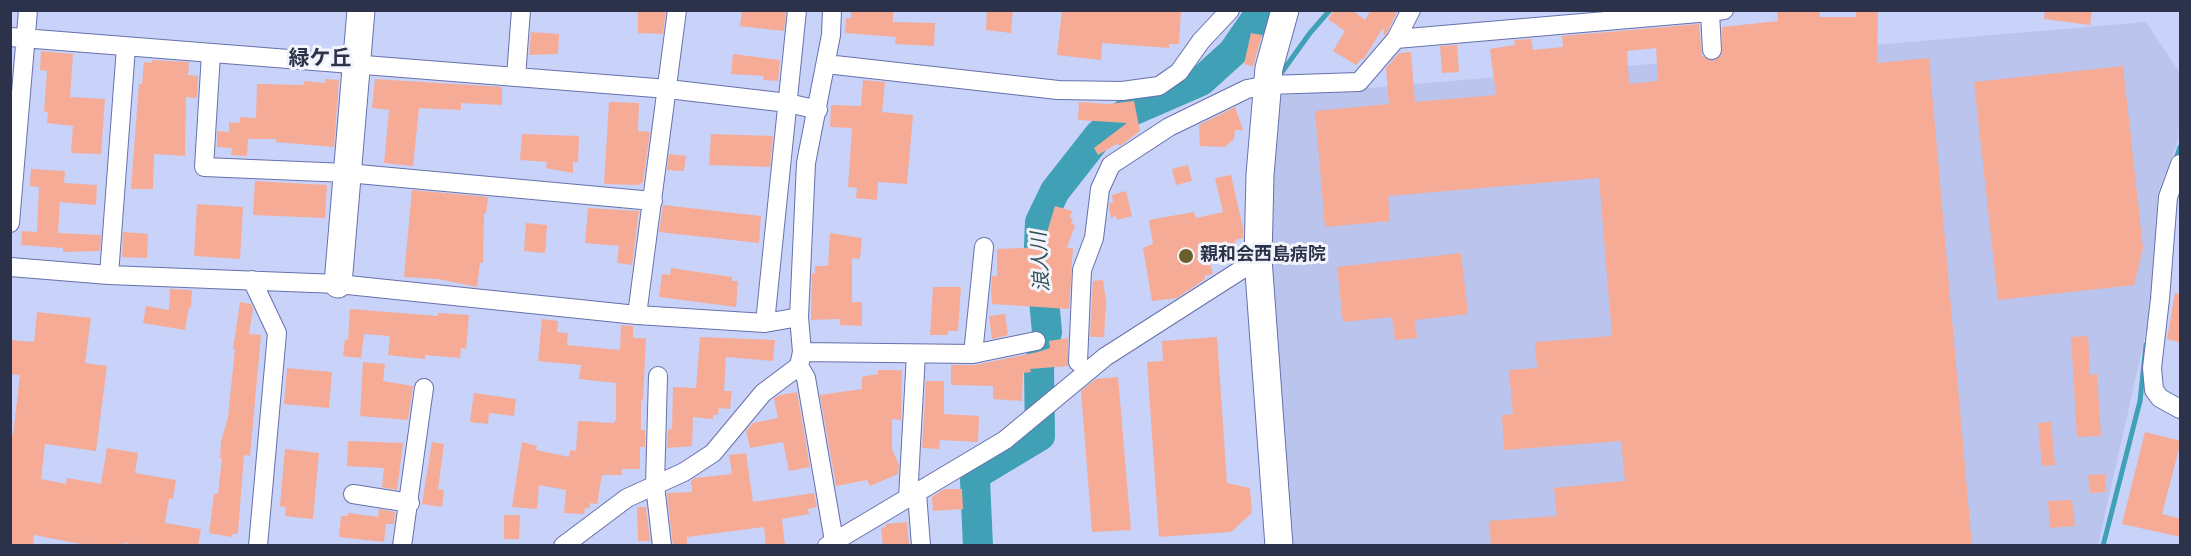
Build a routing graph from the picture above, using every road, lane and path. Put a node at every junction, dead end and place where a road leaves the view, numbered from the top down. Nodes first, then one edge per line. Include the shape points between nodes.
1 (28, 10) edge
2 (361, 10) edge
3 (521, 10) edge
4 (677, 10) edge
5 (797, 10) edge
6 (832, 10) edge
7 (1230, 10) edge
8 (1285, 10) edge
9 (1410, 10) edge
10 (1717, 11) edge
11 (18, 38) edge
12 (1396, 39) junction
13 (126, 47) junction
14 (1712, 50) dead end
15 (212, 54) junction
16 (355, 64) junction
17 (826, 64) junction
18 (516, 77) junction
19 (1268, 85) junction
20 (668, 89) junction
21 (788, 103) junction
22 (818, 110) junction
23 (2181, 165) edge
24 (347, 173) junction
25 (653, 201) junction
26 (10, 223) edge
27 (984, 247) dead end
28 (1258, 259) junction
29 (10, 267) edge
30 (110, 275) junction
31 (252, 280) junction
32 (338, 284) junction
33 (637, 315) junction
34 (799, 317) junction
35 (765, 323) junction
36 (1036, 341) dead end
37 (916, 354) junction
38 (974, 354) junction
39 (801, 359) junction
40 (1078, 362) dead end
41 (658, 376) dead end
42 (424, 388) dead end
43 (2181, 409) edge
44 (655, 485) junction
45 (353, 494) dead end
46 (913, 496) junction
47 (410, 503) junction
48 (830, 543) edge
49 (258, 546) edge
50 (402, 546) edge
51 (563, 546) edge
52 (662, 546) edge
53 (921, 546) edge
54 (1279, 546) edge

1 - 11 street
2 - 16 street
3 - 18 street
4 - 20 street
5 - 21 street
6 - 17 street
7 - 17 street via 1179,72 1159,86 1122,91 1058,90
8 - 19 street
9 - 12 street
10 - 12 street
10 - 14 street
11 - 13 street
11 - 26 street
12 - 19 street via 1359,82
13 - 15 street
13 - 30 street
15 - 16 street
15 - 24 street via 204,167
16 - 18 street
16 - 24 street
17 - 22 street
18 - 20 street
19 - 28 street
19 - 40 street via 1247,89 1169,127 1112,165 1100,189 1094,238 1082,270
20 - 21 street
20 - 25 street
21 - 22 street
21 - 35 street
22 - 34 street via 806,163
23 - 43 street via 2168,197 2151,368 2154,390 2160,398
24 - 25 street
24 - 32 street
25 - 33 street
27 - 38 street
28 - 46 street via 1105,357 1005,440
28 - 54 street
29 - 30 street
30 - 31 street
31 - 32 street
31 - 49 street via 277,333
32 - 33 street
33 - 35 street
34 - 35 street
34 - 39 street
36 - 38 street
37 - 38 street
37 - 39 street
37 - 46 street
39 - 44 street via 763,393 713,453
39 - 48 street
41 - 44 street
42 - 47 street
44 - 51 street via 627,498
44 - 52 street
45 - 47 street
46 - 48 street
46 - 53 street
47 - 50 street

